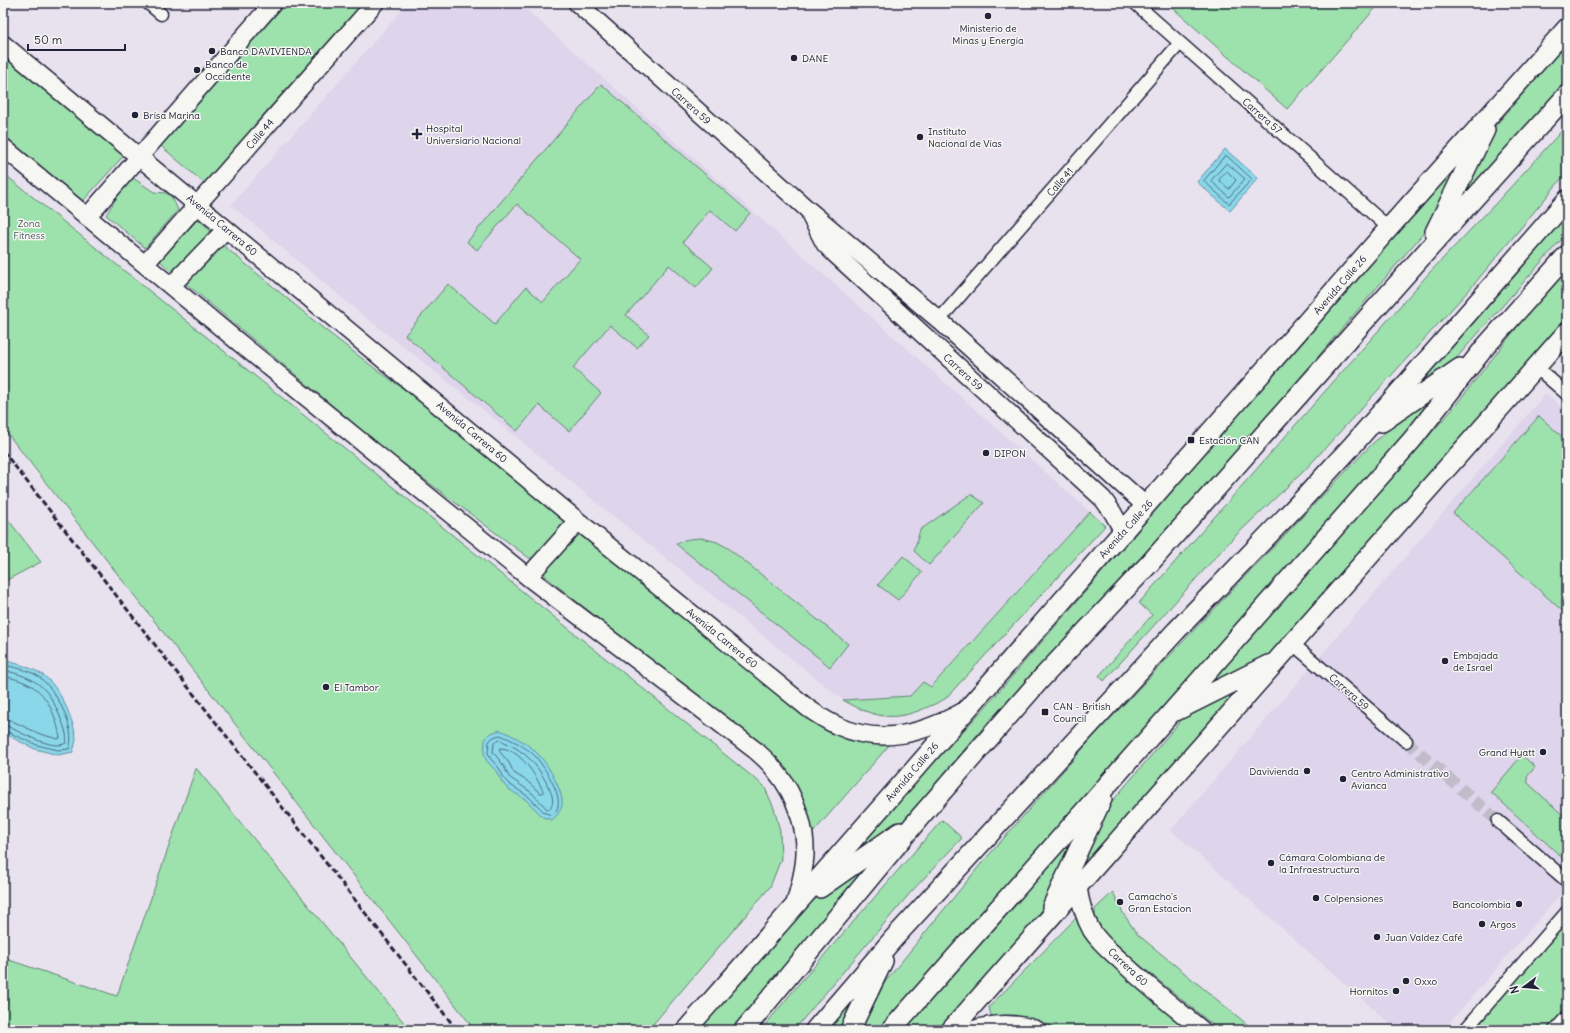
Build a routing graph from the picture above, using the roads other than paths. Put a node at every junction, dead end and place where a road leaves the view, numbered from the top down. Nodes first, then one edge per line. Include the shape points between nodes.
1 (148, 3) edge
2 (273, 3) edge
3 (375, 3) edge
4 (577, 3) edge
5 (1135, 3) edge
6 (162, 14) dead end
7 (1567, 28) edge
8 (1180, 43) junction
9 (3, 44) edge
10 (1567, 95) edge
11 (1497, 108) junction
12 (3, 147) edge
13 (140, 156) junction
14 (1567, 200) edge
15 (197, 204) junction
16 (806, 208) junction
17 (87, 217) junction
18 (1389, 228) junction
19 (226, 229) junction
20 (1567, 255) edge
21 (1416, 262) junction
22 (144, 264) junction
23 (171, 286) junction
24 (939, 320) junction
25 (1567, 332) edge
26 (1485, 347) junction
27 (1536, 367) junction
28 (1567, 394) edge
29 (1351, 447) junction
30 (1146, 506) junction
31 (578, 521) junction
32 (1124, 533) junction
33 (528, 577) junction
34 (1293, 644) junction
35 (1278, 660) junction
36 (969, 708) junction
37 (1168, 716) junction
38 (1406, 741) tunnel mouth
39 (1110, 780) junction
40 (920, 817) junction
41 (1498, 821) tunnel mouth
42 (1567, 881) edge
43 (1078, 887) junction
44 (794, 907) junction
45 (1567, 912) edge
46 (1043, 927) junction
47 (894, 938) junction
48 (1567, 1017) edge
49 (686, 1030) edge
50 (744, 1030) edge
51 (814, 1030) edge
52 (850, 1030) edge
53 (891, 1030) edge
54 (951, 1030) edge
55 (972, 1030) edge
56 (1037, 1030) edge
57 (1202, 1030) edge
58 (1465, 1030) edge
59 (1555, 1030) edge

1 - 6 street
2 - 13 main road
3 - 15 main road, Calle 44
4 - 16 main road, Carrera 59
5 - 8 street, Carrera 57
7 - 11 main road, Avenida Calle 26
8 - 18 street, Carrera 57
8 - 24 street, Calle 41
9 - 13 main road, Avenida Carrera 60
10 - 21 main road
11 - 18 main road, Avenida Calle 26
11 - 21 main road via 1440,221
12 - 17 main road
13 - 15 main road, Avenida Carrera 60
13 - 17 main road
14 - 29 main road
15 - 19 main road, Avenida Carrera 60
15 - 22 main road, Calle 44
16 - 24 main road, Carrera 59
16 - 32 main road, Carrera 59 via 825,244 1103,499
17 - 22 main road
18 - 30 main road, Avenida Calle 26
19 - 23 main road
19 - 31 main road, Avenida Carrera 60
20 - 26 main road
21 - 40 main road via 1150,563 1040,680
22 - 23 main road
23 - 33 main road
24 - 30 main road, Carrera 59
25 - 27 main road
26 - 29 main road
26 - 37 main road via 1412,440
27 - 28 street
27 - 34 main road
29 - 47 main road via 1176,631
30 - 32 main road, Avenida Calle 26
31 - 33 main road
31 - 36 main road, Avenida Carrera 60 via 809,709 836,726 868,736 895,736 944,722
32 - 36 main road, Avenida Calle 26
33 - 44 main road via 756,750 775,770 797,807 803,829 804,865
34 - 35 main road
34 - 38 street, Carrera 59
35 - 37 main road
35 - 43 main road
36 - 44 main road, Avenida Calle 26
37 - 39 main road
39 - 46 main road
39 - 53 main road
40 - 44 main road
40 - 50 main road
41 - 42 street
43 - 46 main road
43 - 57 main road, Carrera 60 via 1080,902 1092,931 1137,977
44 - 49 main road, Avenida Calle 26
45 - 58 street
46 - 54 main road
47 - 51 main road
47 - 52 main road
48 - 59 street
55 - 56 main road via 1006,1024 1024,1025

